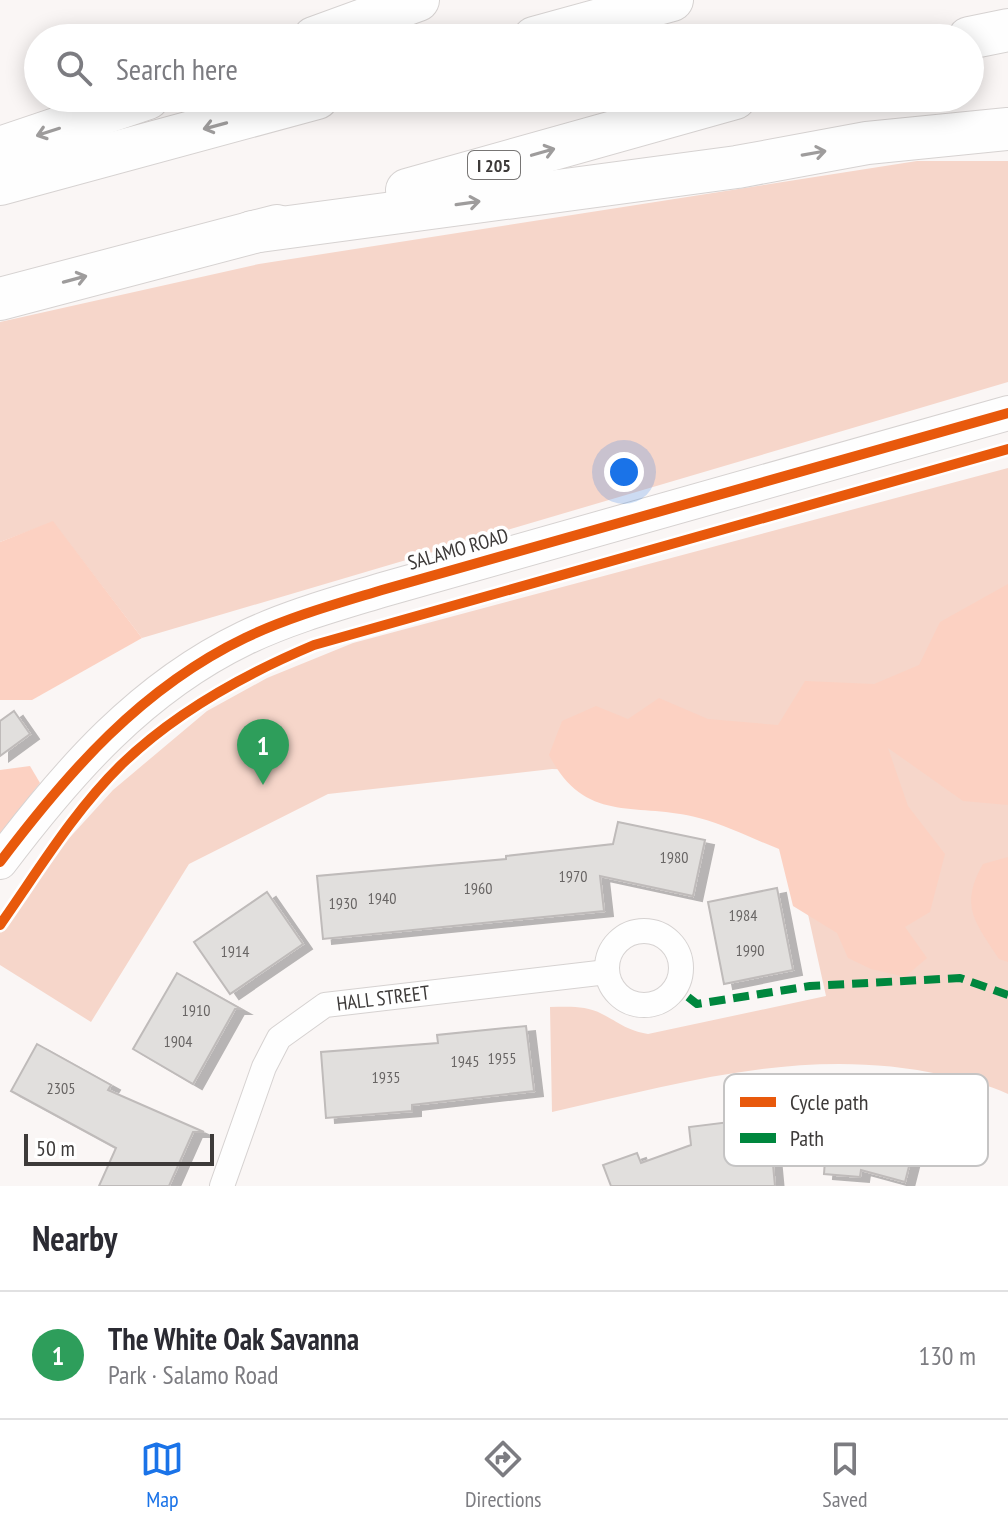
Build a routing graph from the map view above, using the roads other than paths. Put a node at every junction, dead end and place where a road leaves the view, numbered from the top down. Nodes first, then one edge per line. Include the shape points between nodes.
1 (418, 0) edge
2 (672, 0) edge
3 (352, 24) edge
4 (585, 24) edge
5 (1008, 30) edge
6 (984, 35) edge
7 (107, 112) edge
8 (265, 112) edge
9 (685, 112) edge
10 (1008, 129) edge
11 (0, 148) edge
12 (0, 184) edge
13 (252, 232) junction
14 (0, 299) edge
15 (1008, 413) edge
16 (0, 862) edge
17 (607, 972) dead end
18 (222, 1186) edge

1 - 3 highway
2 - 4 highway
5 - 6 highway
7 -> 11 highway
8 -> 12 highway
13 -> 9 highway, I 205
13 -> 10 highway via 737,167 867,143
14 -> 13 highway, I 205
15 - 16 main road, SALAMO ROAD via 382,590 245,638 191,668 129,715 80,761
17 - 18 street, HALL STREET via 325,1005 279,1038

